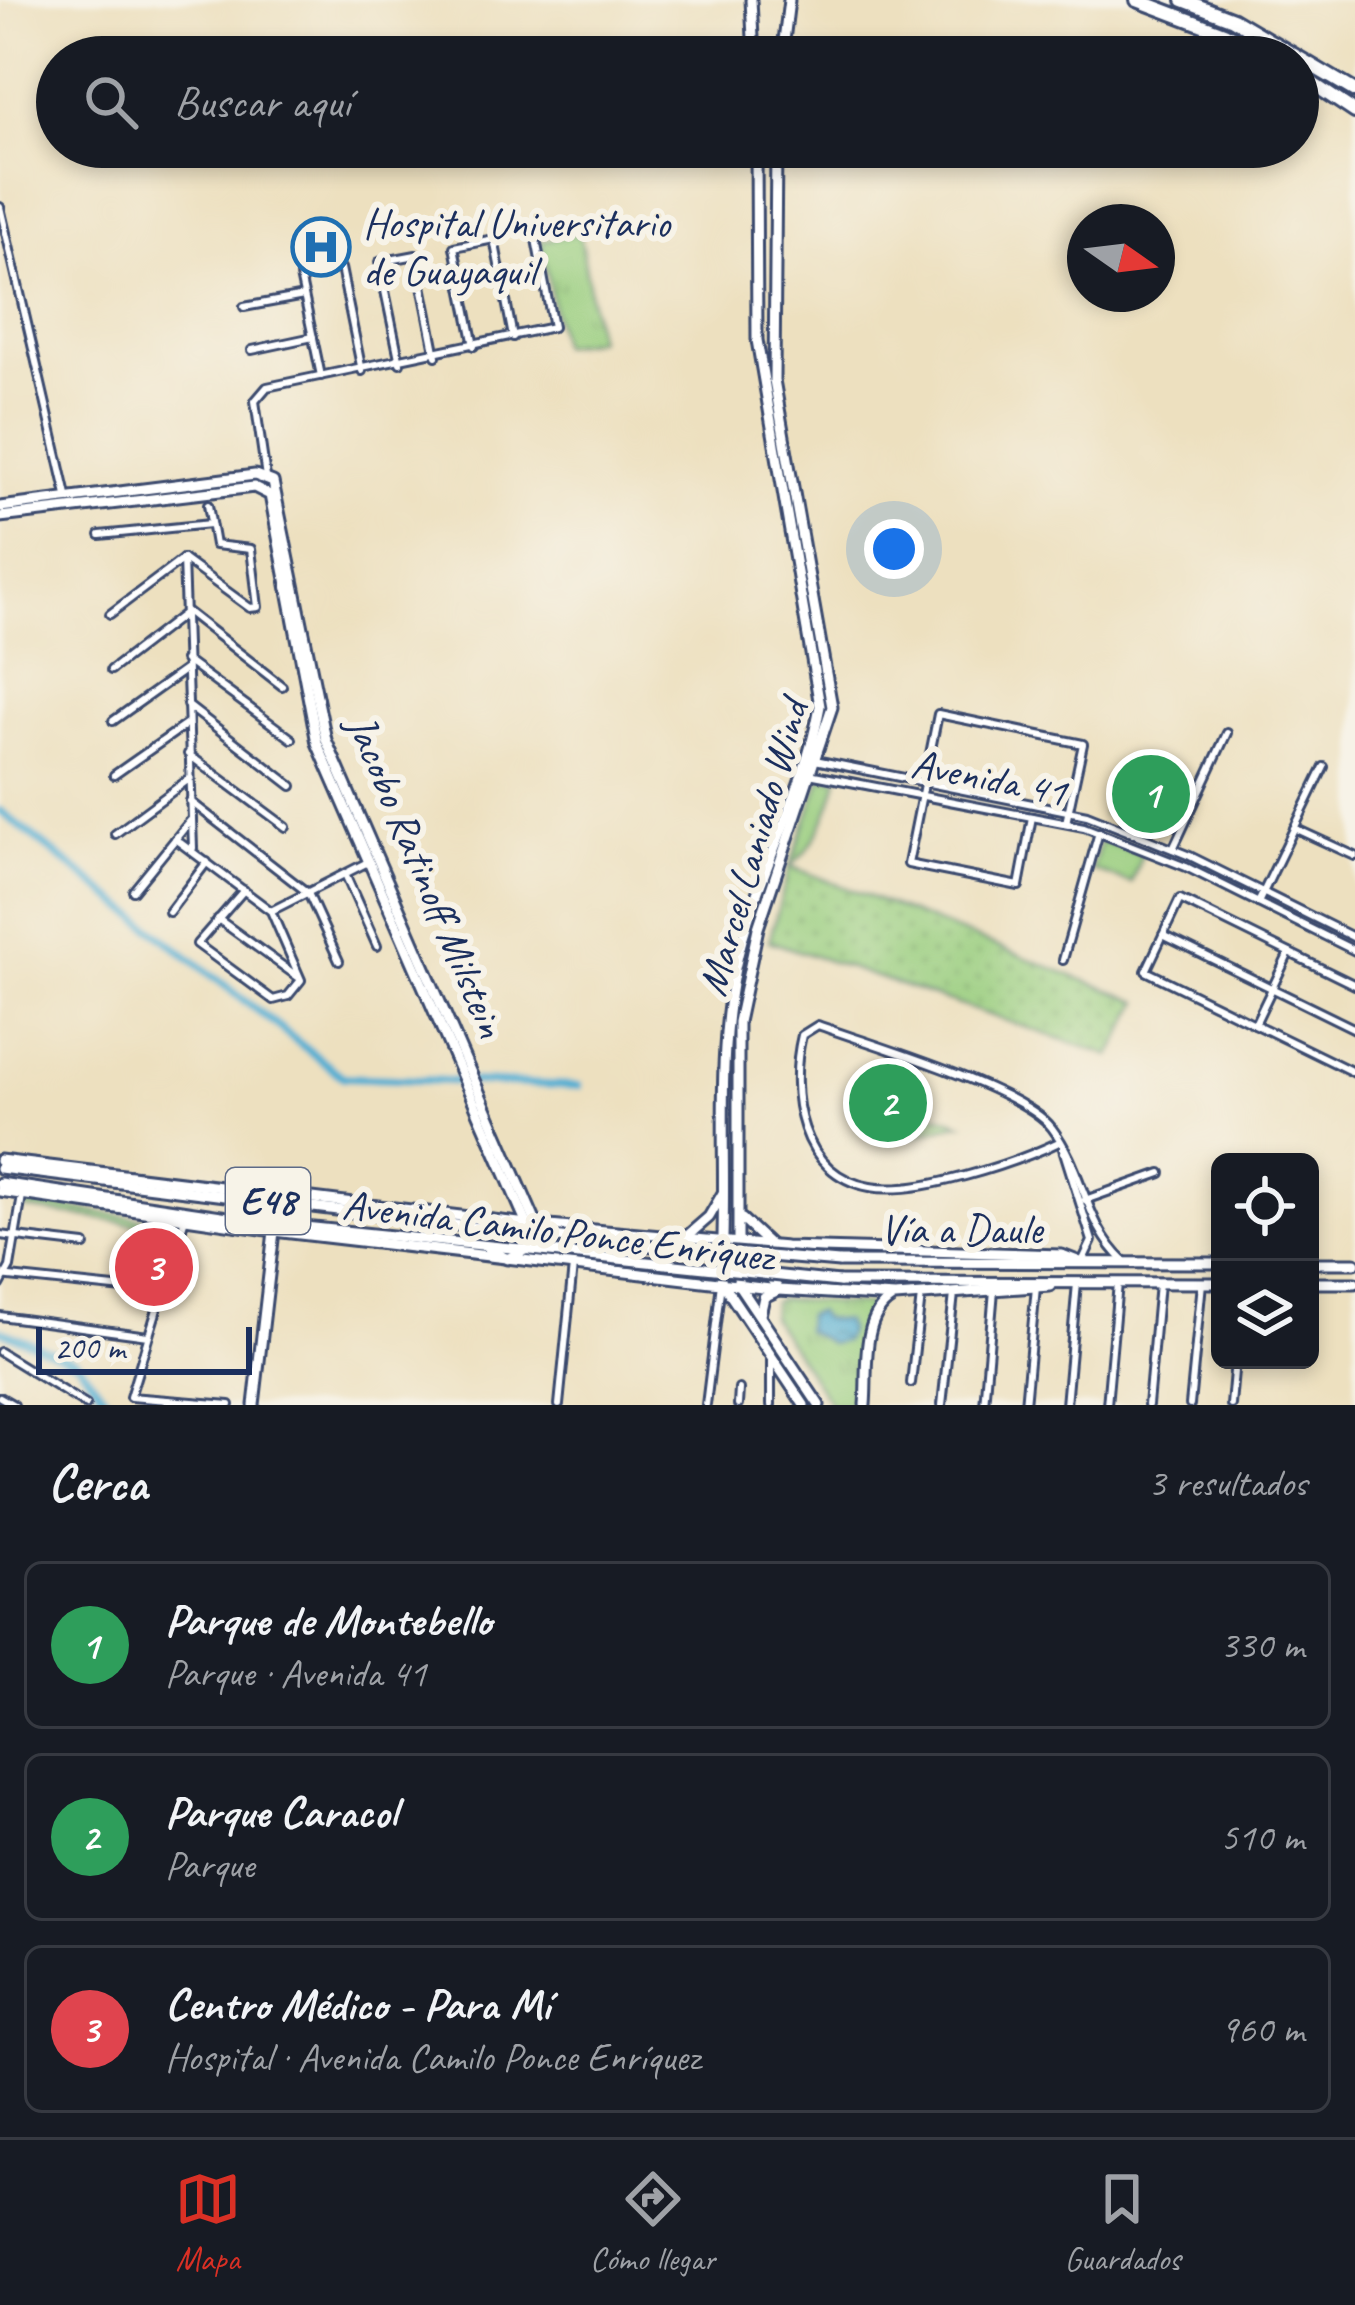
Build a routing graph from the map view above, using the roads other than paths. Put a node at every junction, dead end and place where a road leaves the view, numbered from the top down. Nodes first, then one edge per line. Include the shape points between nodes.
1 (751, 0) edge
2 (789, 0) edge
3 (1137, 0) edge
4 (1183, 0) edge
5 (753, 36) edge
6 (785, 36) edge
7 (1229, 36) edge
8 (1262, 36) edge
9 (1319, 70) edge
10 (1319, 88) edge
11 (1355, 91) edge
12 (1355, 112) edge
13 (756, 168) edge
14 (775, 168) edge
15 (0, 207) edge
16 (534, 229) dead end
17 (304, 296) junction
18 (244, 307) dead end
19 (514, 337) junction
20 (313, 338) junction
21 (474, 348) junction
22 (252, 350) dead end
23 (436, 356) junction
24 (400, 363) junction
25 (362, 370) junction
26 (321, 377) junction
27 (266, 483) junction
28 (145, 495) junction
29 (68, 500) junction
30 (208, 506) dead end
31 (0, 507) edge
32 (0, 517) edge
33 (210, 524) junction
34 (100, 535) dead end
35 (183, 559) junction
36 (296, 608) junction
37 (184, 612) junction
38 (110, 614) dead end
39 (186, 664) junction
40 (111, 670) dead end
41 (282, 686) dead end
42 (187, 705) junction
43 (112, 721) dead end
44 (187, 724) junction
45 (1227, 733) dead end
46 (292, 739) dead end
47 (188, 754) junction
48 (813, 759) junction
49 (1324, 766) dead end
50 (807, 774) junction
51 (114, 775) dead end
52 (189, 778) junction
53 (924, 784) junction
54 (292, 786) dead end
55 (922, 795) junction
56 (189, 800) junction
57 (1068, 812) junction
58 (1032, 817) junction
59 (190, 821) junction
60 (1066, 824) junction
61 (286, 827) dead end
62 (1294, 828) junction
63 (1099, 832) junction
64 (116, 834) dead end
65 (175, 838) junction
66 (193, 848) junction
67 (1173, 849) junction
68 (1355, 856) edge
69 (379, 857) junction
70 (207, 862) junction
71 (368, 863) junction
72 (345, 874) junction
73 (244, 890) junction
74 (133, 891) dead end
75 (1263, 892) junction
76 (308, 893) junction
77 (1258, 903) junction
78 (272, 911) junction
79 (169, 912) dead end
80 (1307, 914) junction
81 (218, 919) junction
82 (1302, 925) junction
83 (1163, 935) junction
84 (1355, 938) edge
85 (377, 946) dead end
86 (1355, 951) edge
87 (1289, 953) junction
88 (1064, 960) dead end
89 (339, 961) dead end
90 (301, 980) junction
91 (1355, 985) edge
92 (1272, 989) junction
93 (1255, 1024) junction
94 (1355, 1029) edge
95 (1355, 1072) edge
96 (1061, 1145) junction
97 (0, 1164) edge
98 (75, 1169) junction
99 (33, 1171) junction
100 (1161, 1173) dead end
101 (60, 1174) junction
102 (92, 1178) junction
103 (3, 1186) edge
104 (724, 1188) junction
105 (22, 1190) junction
106 (1083, 1201) junction
107 (171, 1209) junction
108 (197, 1213) junction
109 (740, 1214) junction
110 (185, 1218) junction
111 (532, 1224) junction
112 (275, 1227) junction
113 (503, 1233) junction
114 (0, 1235) edge
115 (16, 1237) junction
116 (560, 1238) junction
117 (686, 1238) junction
118 (724, 1242) junction
119 (739, 1243) junction
120 (85, 1245) dead end
121 (484, 1246) junction
122 (868, 1246) joint
123 (780, 1247) junction
124 (525, 1250) junction
125 (507, 1258) junction
126 (839, 1262) joint
127 (1082, 1262) junction
128 (1125, 1262) junction
129 (1211, 1263) edge
130 (1319, 1263) edge
131 (1355, 1263) edge
132 (573, 1266) junction
133 (2, 1279) edge
134 (721, 1281) junction
135 (839, 1282) joint
136 (738, 1283) junction
137 (1077, 1283) junction
138 (1118, 1283) junction
139 (1159, 1283) junction
140 (1202, 1283) junction
141 (1211, 1283) edge
142 (1319, 1283) edge
143 (1355, 1283) edge
144 (1036, 1287) junction
145 (778, 1290) junction
146 (994, 1290) junction
147 (162, 1293) junction
148 (954, 1294) junction
149 (921, 1296) junction
150 (895, 1297) junction
151 (0, 1316) edge
152 (761, 1320) junction
153 (148, 1336) junction
154 (0, 1352) edge
155 (771, 1360) junction
156 (1234, 1369) edge
157 (911, 1383) dead end
158 (740, 1389) dead end
159 (0, 1396) edge
160 (14, 1405) edge
161 (86, 1405) edge
162 (230, 1405) edge
163 (254, 1405) edge
164 (559, 1405) edge
165 (706, 1405) edge
166 (738, 1405) edge
167 (771, 1405) edge
168 (804, 1405) edge
169 (819, 1405) edge
170 (866, 1405) edge
171 (942, 1405) edge
172 (984, 1405) edge
173 (1025, 1405) edge
174 (1066, 1405) edge
175 (1108, 1405) edge
176 (1148, 1405) edge
177 (1190, 1405) edge
178 (1231, 1405) edge

1 - 5 main road
2 - 6 main road
3 - 7 highway
4 - 8 highway
9 - 11 highway
10 - 12 highway
13 - 48 main road, Marcel Laniado Wind via 757,340 818,677
14 - 48 main road, Marcel Laniado Wind via 771,344 832,693
15 - 29 street
16 - 19 street via 555,324
17 - 18 street
17 - 20 street
17 - 25 street via 300,277 341,268
19 - 21 street
19 - 21 street via 494,238 454,247
20 - 22 street
20 - 26 street
21 - 23 street
23 - 24 street
23 - 24 street via 416,255 380,262
24 - 25 street
25 - 26 street
26 - 27 street via 259,392
27 - 28 main road
27 - 36 main road, Jacobo Ratinoff Milstein via 278,490
28 - 29 main road
28 - 32 main road
29 - 31 main road
30 - 33 street
33 - 34 street
33 - 35 street via 215,545 251,550 258,607
35 - 37 street
35 - 38 street
36 - 69 main road, Jacobo Ratinoff Milstein via 326,740
36 - 71 main road, Jacobo Ratinoff Milstein via 317,743
37 - 39 street
37 - 40 street
37 - 41 street
39 - 42 street
39 - 43 street
39 - 46 street
42 - 44 street
42 - 54 street
44 - 47 street
44 - 51 street
45 - 67 street
47 - 52 street
47 - 61 street
48 - 50 main road, Marcel Laniado Wind
48 - 53 street, Avenida 41
49 - 62 street
50 - 55 street, Avenida 41
50 - 104 main road, Marcel Laniado Wind via 745,924 734,972 724,1055
50 - 109 main road, Marcel Laniado Wind via 737,1022
52 - 56 street
52 - 64 street
53 - 55 street
53 - 57 street, Avenida 41
53 - 57 street via 938,714 1083,744
55 - 58 street, Avenida 41
55 - 58 street via 908,864 1019,886
56 - 59 street
56 - 76 street
57 - 60 street
57 - 67 street, Avenida 41
58 - 60 street, Avenida 41
59 - 65 street
59 - 66 street
60 - 63 street, Avenida 41
62 - 68 street
62 - 75 street
63 - 77 street, Avenida 41
63 - 88 street
65 - 66 street
65 - 74 street
66 - 70 street
67 - 75 street, Avenida 41
69 - 71 street
69 - 111 main road, Jacobo Ratinoff Milstein
70 - 73 street
70 - 79 street
71 - 72 street
71 - 111 main road, Jacobo Ratinoff Milstein
72 - 76 street
72 - 85 street
73 - 78 street
73 - 81 street
75 - 77 street
75 - 80 street, Avenida 41
76 - 78 street
76 - 89 street
77 - 82 street, Avenida 41
78 - 90 street
80 - 82 street
80 - 84 street, Avenida 41
81 - 90 street
81 - 90 street via 197,944 273,1000
82 - 86 street, Avenida 41
83 - 87 street via 1180,899
83 - 92 street
83 - 93 street via 1146,971
87 - 91 street
87 - 92 street
92 - 93 street
92 - 94 street
93 - 95 street
96 - 96 street via 1018,1101 818,1025 802,1035 801,1124 811,1148 847,1180 901,1187
96 - 106 street
97 - 98 main road, Avenida Camilo Ponce Enríquez / E48
97 - 99 main road
97 - 99 main road, Avenida Camilo Ponce Enríquez / E48
98 - 101 main road
98 - 102 main road
98 - 111 main road, Avenida Camilo Ponce Enríquez / E48
99 - 101 main road, Avenida Camilo Ponce Enríquez / E48
100 - 106 street
101 - 102 main road, Avenida Camilo Ponce Enríquez / E48
102 - 113 main road, Avenida Camilo Ponce Enríquez / E48
103 - 105 main road, Avenida Camilo Ponce Enríquez
104 - 117 main road
104 - 118 main road, Marcel Laniado Wind
105 - 107 main road, Avenida Camilo Ponce Enríquez / E48
105 - 110 main road, Avenida Camilo Ponce Enríquez / E48
105 - 115 street
106 - 127 street via 1092,1240
106 - 128 street via 1100,1239
107 - 108 main road, Avenida Camilo Ponce Enríquez / E48
107 - 110 main road
108 - 110 main road
108 - 112 main road, Avenida Camilo Ponce Enríquez / E48
109 - 119 main road, Marcel Laniado Wind
109 - 123 main road via 753,1234
110 - 112 main road, Avenida Camilo Ponce Enríquez / E48
110 - 147 street
111 - 113 main road
111 - 116 main road
111 - 117 main road, Avenida Camilo Ponce Enríquez / E48
112 - 121 main road, Avenida Camilo Ponce Enríquez / E48
112 - 125 main road, Avenida Camilo Ponce Enríquez / E48
112 - 163 main road
113 - 116 main road, Avenida Camilo Ponce Enríquez / E48
114 - 115 street
115 - 120 street
115 - 133 street
116 - 126 main road, Avenida Camilo Ponce Enríquez / E48, bridge
117 - 118 main road, Avenida Camilo Ponce Enríquez / E48
118 - 119 main road, Avenida Camilo Ponce Enríquez / E48
118 - 134 main road, Marcel Laniado Wind
119 - 123 main road, Avenida Camilo Ponce Enríquez / E48
119 - 136 main road, Marcel Laniado Wind
121 - 124 main road, Avenida Camilo Ponce Enríquez / E48
121 - 125 main road
122 - 123 main road, Avenida Camilo Ponce Enríquez / E48
122 - 127 main road, Vía a Daule / E48
123 - 145 main road via 766,1261
124 - 125 main road
124 - 135 main road, Avenida Camilo Ponce Enríquez / E48, bridge
125 - 132 main road, Avenida Camilo Ponce Enríquez / E48
126 - 127 main road, Vía a Daule / E48
127 - 128 main road, Vía a Daule / E48
128 - 129 main road, Vía a Daule / E48
130 - 131 main road
132 - 134 main road, Avenida Camilo Ponce Enríquez / E48
132 - 164 street
133 - 147 street
134 - 136 main road, Avenida Camilo Ponce Enríquez / E48
134 - 155 main road
134 - 165 street
135 - 137 main road, Vía a Daule / E48
136 - 145 main road, Avenida Camilo Ponce Enríquez / E48
136 - 152 main road
137 - 138 main road, Vía a Daule / E48
137 - 144 main road, Vía a Daule / E48
137 - 174 street
138 - 139 main road, Vía a Daule / E48
138 - 175 street
139 - 140 main road, Vía a Daule / E48
139 - 176 street
140 - 141 main road, Vía a Daule / E48
140 - 177 street
142 - 143 main road
144 - 146 main road, Vía a Daule / E48
144 - 173 street
145 - 150 main road, Avenida Camilo Ponce Enríquez / E48
145 - 152 main road via 764,1297
146 - 148 main road, Vía a Daule / E48
146 - 172 street
147 - 153 street
148 - 149 main road, Vía a Daule / E48
148 - 171 street
149 - 150 main road, Vía a Daule / E48
149 - 157 street
150 - 170 main road via 878,1307 871,1326
151 - 153 street
152 - 169 main road
153 - 162 street via 130,1397
154 - 161 street
155 - 167 street
155 - 168 main road
156 - 178 street
158 - 166 street
159 - 160 street

